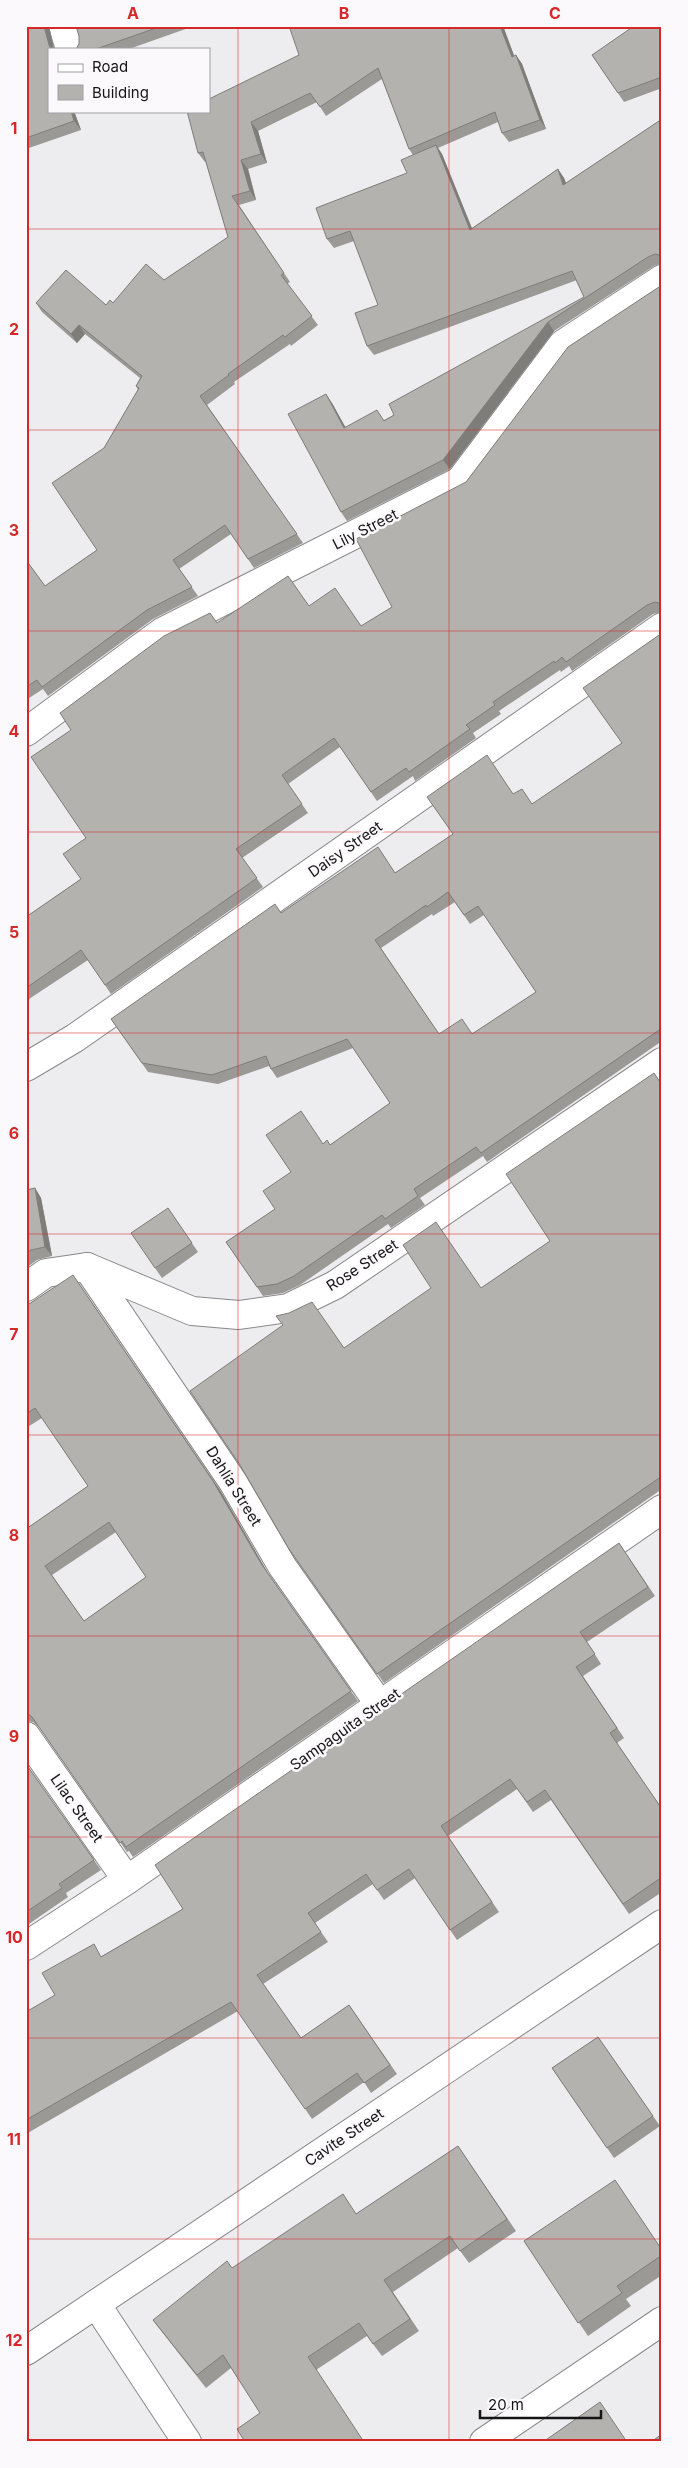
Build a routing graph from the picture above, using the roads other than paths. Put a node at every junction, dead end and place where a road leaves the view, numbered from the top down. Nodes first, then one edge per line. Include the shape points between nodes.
1 (63, 26) edge
2 (70, 48) edge
3 (662, 279) edge
4 (662, 628) edge
5 (26, 732) edge
6 (662, 1062) edge
7 (26, 1067) edge
8 (87, 1267) junction
9 (26, 1287) edge
10 (662, 1508) edge
11 (380, 1705) junction
12 (26, 1736) edge
13 (127, 1880) junction
14 (662, 1924) edge
15 (26, 1946) edge
16 (96, 2304) junction
17 (662, 2321) edge
18 (26, 2351) edge
19 (187, 2442) edge
20 (484, 2442) edge

1 - 2 street
3 - 5 street, Lily Street via 563,344 460,481 162,632
4 - 7 street, Daisy Street via 75,1038
6 - 8 street, Rose Street via 335,1285 288,1308 239,1315 192,1311
8 - 9 street via 46,1273
8 - 11 street, Dahlia Street via 233,1482 282,1566
10 - 11 street, Sampaguita Street
11 - 13 street, Sampaguita Street
12 - 13 street, Lilac Street
13 - 15 street, Sampaguita Street
14 - 16 street, Cavite Street
16 - 18 street, Cavite Street
16 - 19 street
17 - 20 street

